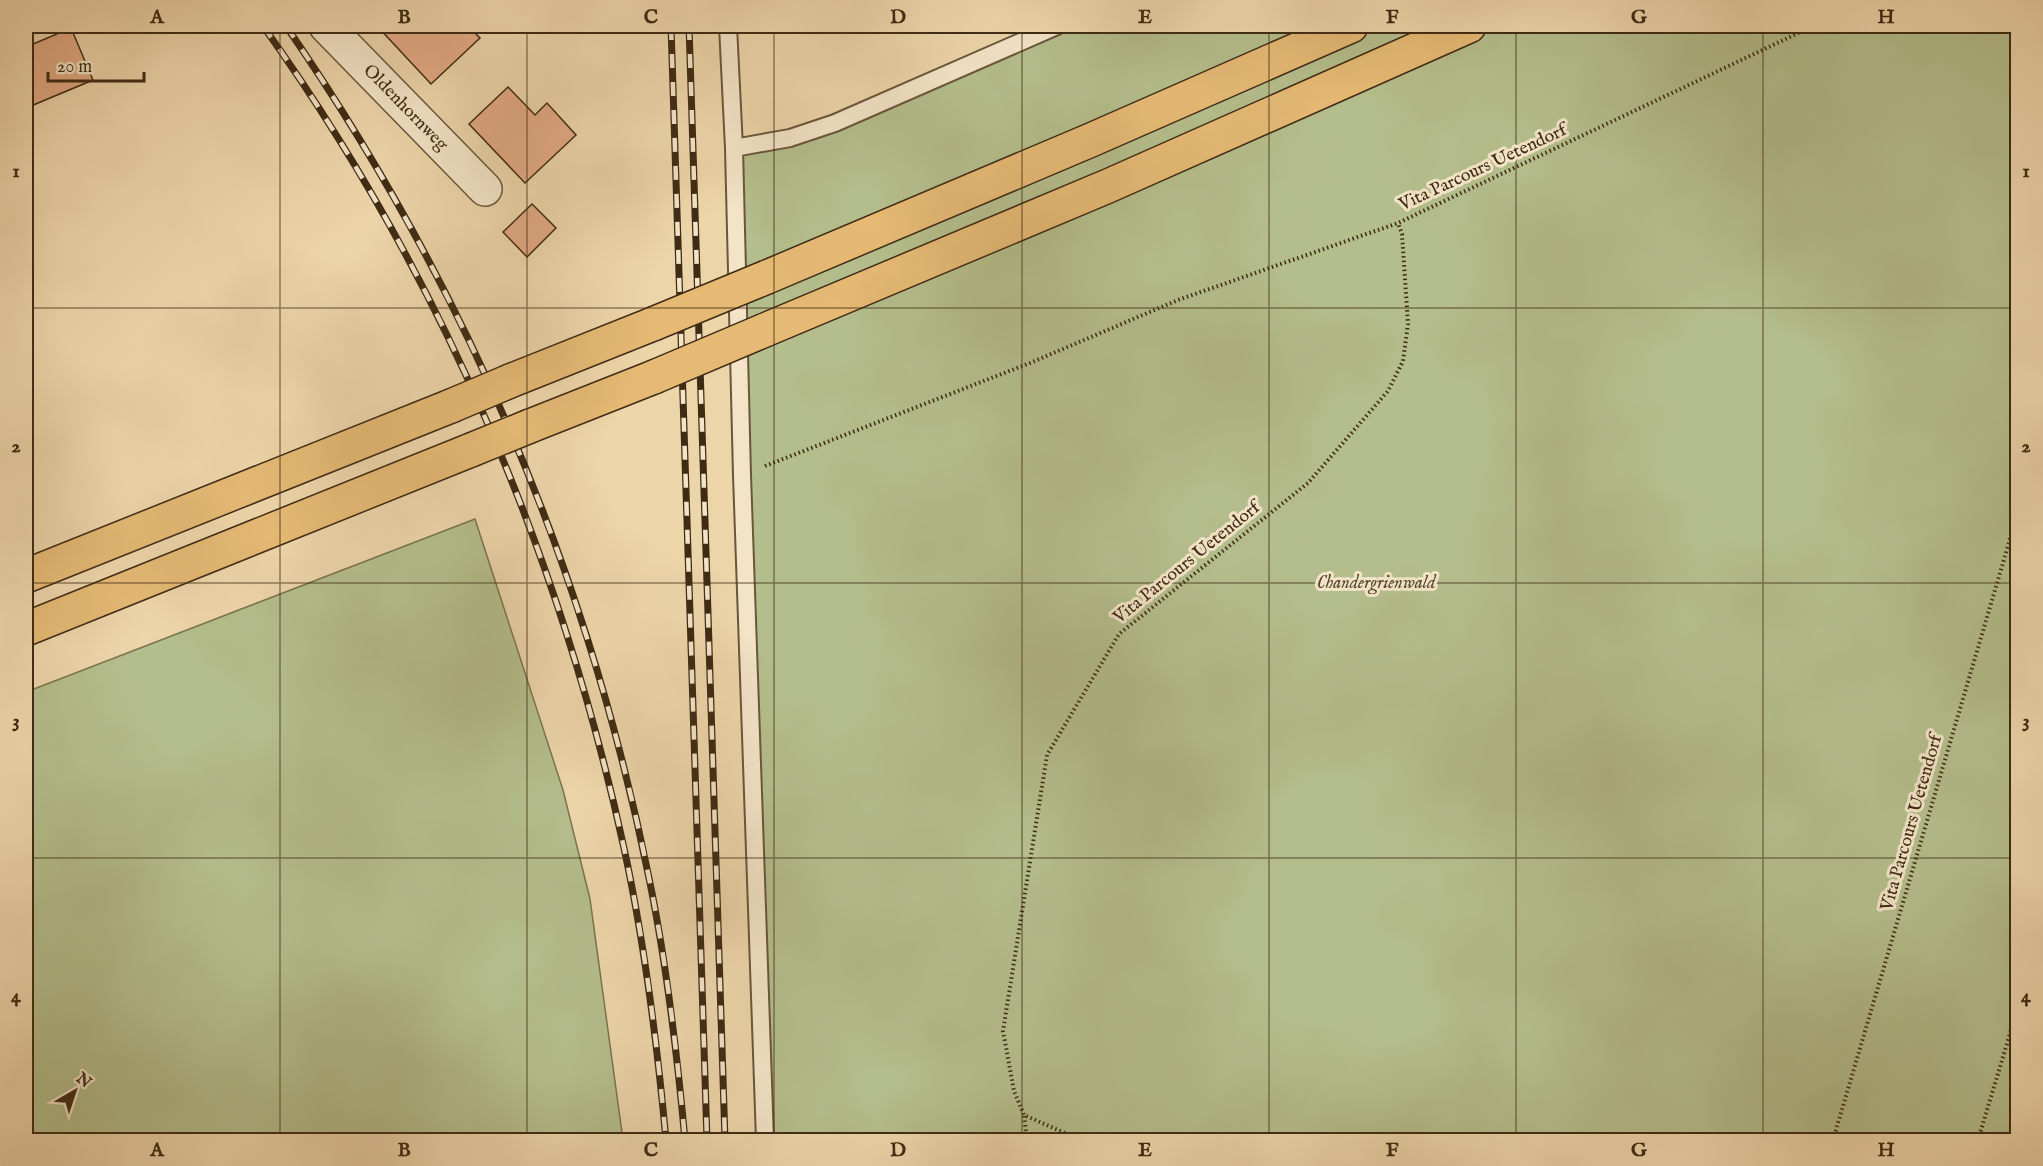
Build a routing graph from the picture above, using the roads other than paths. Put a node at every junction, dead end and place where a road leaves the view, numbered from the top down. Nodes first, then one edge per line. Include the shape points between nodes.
1 (326, 26) edge
2 (728, 26) edge
3 (1057, 26) edge
4 (1351, 26) edge
5 (1468, 26) edge
6 (734, 148) junction
7 (485, 189) dead end
8 (26, 576) edge
9 (26, 628) edge
10 (765, 1140) edge

1 - 7 street, Oldenhornweg
2 - 6 lane
3 - 6 lane via 835,123 790,138
4 - 8 highway, bridge via 653,324
5 - 9 highway, bridge via 1108,186 654,377
6 - 10 lane

